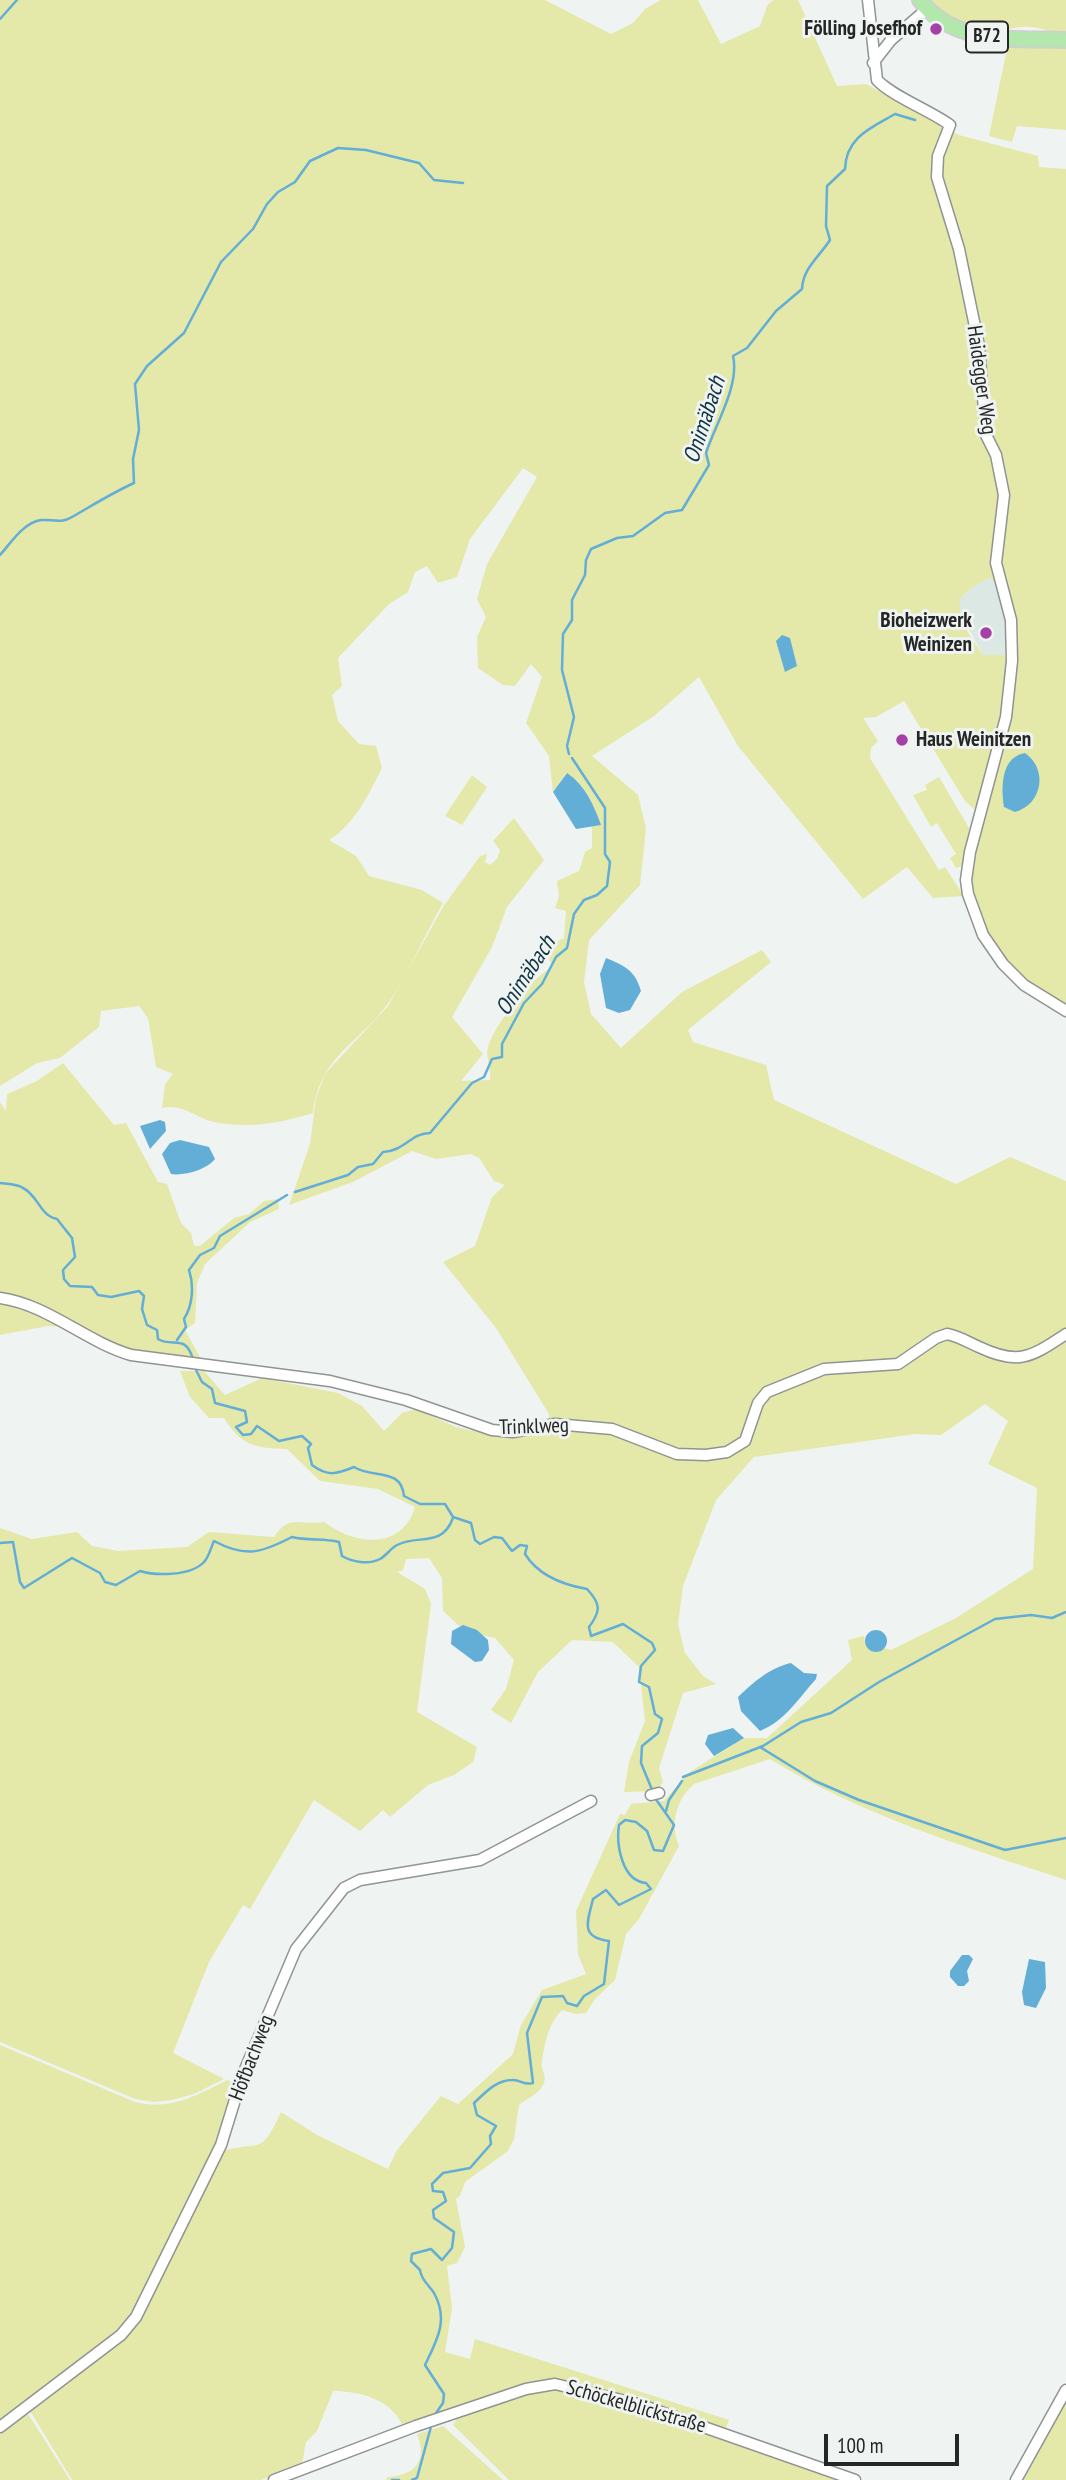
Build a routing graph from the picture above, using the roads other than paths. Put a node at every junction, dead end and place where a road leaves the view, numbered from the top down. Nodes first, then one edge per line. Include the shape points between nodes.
1 (868, 0) edge
2 (923, 4) edge
3 (1066, 40) edge
4 (873, 63) junction
5 (1066, 1011) edge
6 (0, 1298) edge
7 (1066, 1334) edge
8 (591, 1801) dead end
9 (1066, 2390) edge
10 (0, 2427) edge
11 (274, 2480) edge
12 (855, 2480) edge
13 (1016, 2480) edge

1 - 4 street
2 - 3 main road, B72 via 943,22 975,35
2 - 4 street
4 - 5 street, Haidegger Weg via 875,76 885,89 925,107 950,125 938,156 937,177 959,249 979,346 986,435 996,455 1004,495 996,563 1011,620 1012,661 1006,717 970,852 967,887 975,919 1003,964 1024,985
6 - 7 street, Trinklweg via 40,1308 120,1352 330,1381 407,1400 492,1430 513,1432 555,1424 612,1429 660,1450 706,1455 727,1452 745,1441 758,1403 767,1392 824,1369 898,1364 947,1334 996,1355 1022,1358
8 - 10 street, Höfbachweg via 480,1860 360,1880 344,1888 296,1949 243,2074 221,2145 136,2317 121,2335
9 - 13 street
11 - 12 street, Schöckelblickstraße via 534,2387 567,2385 650,2407

